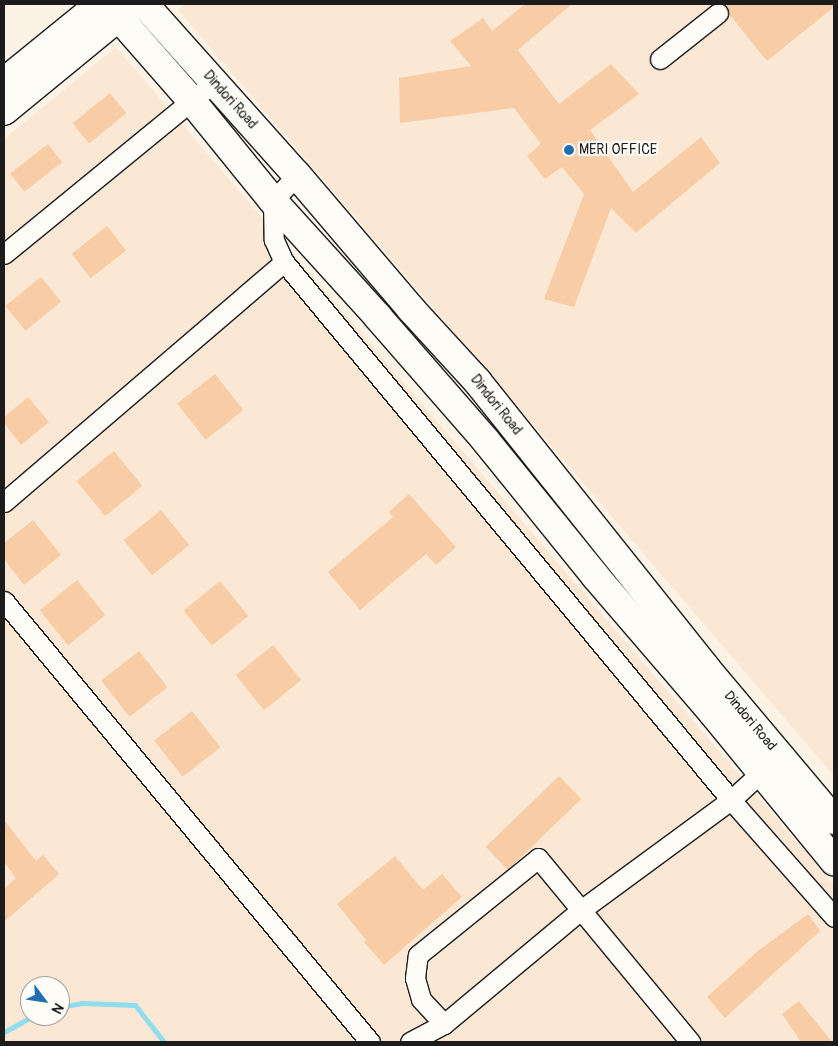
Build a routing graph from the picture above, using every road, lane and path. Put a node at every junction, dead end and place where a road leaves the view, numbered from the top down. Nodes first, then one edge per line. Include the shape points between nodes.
1 (144, 4) edge
2 (115, 7) edge
3 (718, 13) dead end
4 (660, 59) dead end
5 (4, 82) edge
6 (214, 82) junction
7 (191, 100) junction
8 (4, 111) edge
9 (297, 175) junction
10 (273, 201) junction
11 (4, 254) edge
12 (284, 262) junction
13 (4, 502) edge
14 (4, 601) edge
15 (770, 764) junction
16 (732, 800) junction
17 (834, 820) edge
18 (834, 861) edge
19 (581, 910) junction
20 (834, 917) edge
21 (444, 1024) junction
22 (682, 1040) edge
23 (370, 1042) edge
24 (410, 1042) edge

1 - 6 main road, Dindori Road
2 - 5 main road
2 - 7 main road
2 - 8 main road
3 - 4 street
6 - 7 street
6 - 9 main road, Dindori Road
7 - 10 main road
7 - 11 street
9 - 10 street
9 - 15 main road, Dindori Road via 477,381 705,667
10 - 12 street via 274,240
10 - 15 main road via 486,441 596,577 712,712
12 - 13 street
12 - 16 street
14 - 23 street
15 - 16 street
15 - 17 main road, Dindori Road
15 - 18 main road
16 - 19 street
16 - 20 street
19 - 21 street
19 - 21 street via 538,858 418,955 415,978 421,999
19 - 22 street
21 - 24 street

